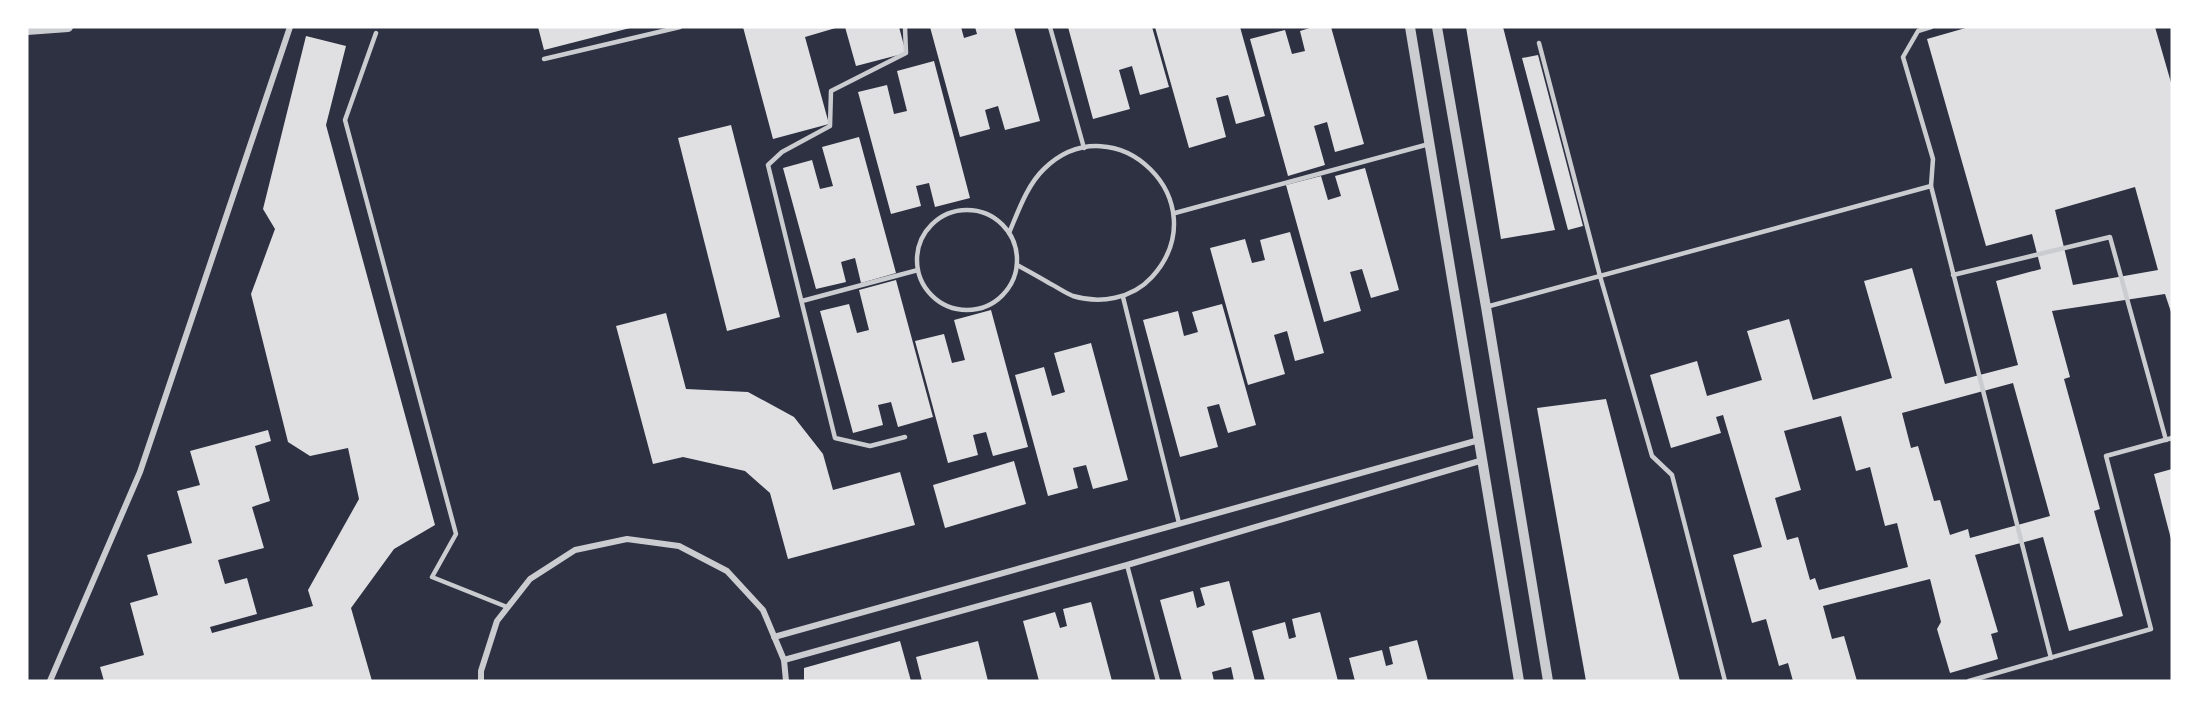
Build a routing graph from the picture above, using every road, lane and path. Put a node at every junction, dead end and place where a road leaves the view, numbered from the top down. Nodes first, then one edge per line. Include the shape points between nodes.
1 (68, 27) edge
2 (290, 27) edge
3 (680, 27) edge
4 (905, 27) edge
5 (1050, 27) edge
6 (1410, 27) edge
7 (1437, 27) edge
8 (1932, 27) edge
9 (27, 30) edge
10 (376, 33) dead end
11 (1539, 43) dead end
12 (544, 59) dead end
13 (1429, 144) junction
14 (1084, 148) junction
15 (1930, 186) junction
16 (1175, 213) junction
17 (1009, 233) junction
18 (1017, 266) junction
19 (918, 270) junction
20 (1953, 275) junction
21 (1600, 276) junction
22 (1123, 297) junction
23 (802, 301) junction
24 (1486, 307) junction
25 (905, 437) dead end
26 (2169, 439) edge
27 (1479, 440) junction
28 (1483, 460) junction
29 (1179, 524) junction
30 (1127, 565) junction
31 (507, 607) junction
32 (774, 637) junction
33 (2051, 658) junction
34 (784, 660) junction
35 (50, 681) edge
36 (481, 681) edge
37 (786, 681) edge
38 (1158, 681) edge
39 (1519, 681) edge
40 (1548, 681) edge
41 (1725, 681) edge
42 (1969, 681) edge

1 - 9 street
2 - 35 street via 140,472
3 - 12 lane
4 - 23 lane via 906,52 831,91 830,126 782,152 768,165
5 - 14 lane
6 - 13 street
7 - 24 street
8 - 15 lane via 1918,31 1903,57 1933,159
10 - 31 lane via 345,120 456,534 432,578
11 - 21 lane
13 - 16 lane
13 - 27 street
14 - 16 lane via 1109,147 1132,154 1152,168 1166,188
14 - 17 lane via 1062,155 1042,170
15 - 20 lane
15 - 21 lane
16 - 22 lane via 1173,240 1164,265 1146,284
17 - 18 lane via 1016,249
17 - 19 lane via 985,213 952,211 926,230 919,244
18 - 19 lane via 1002,295 973,310 941,303 928,292
18 - 22 lane via 1071,296 1096,301
19 - 23 lane
20 - 26 lane via 2110,237
20 - 33 lane
21 - 24 lane
21 - 41 lane via 1652,456 1672,475
22 - 29 lane
23 - 25 lane via 835,438 870,446
24 - 40 street
26 - 33 lane via 2106,456 2151,628
27 - 28 street
27 - 29 street
28 - 30 street
28 - 39 street
29 - 32 street
30 - 34 street
30 - 38 lane
31 - 32 street via 530,579 575,550 627,539 680,546 727,571 763,610
31 - 36 street via 497,621
32 - 34 street
33 - 42 lane
34 - 37 street

